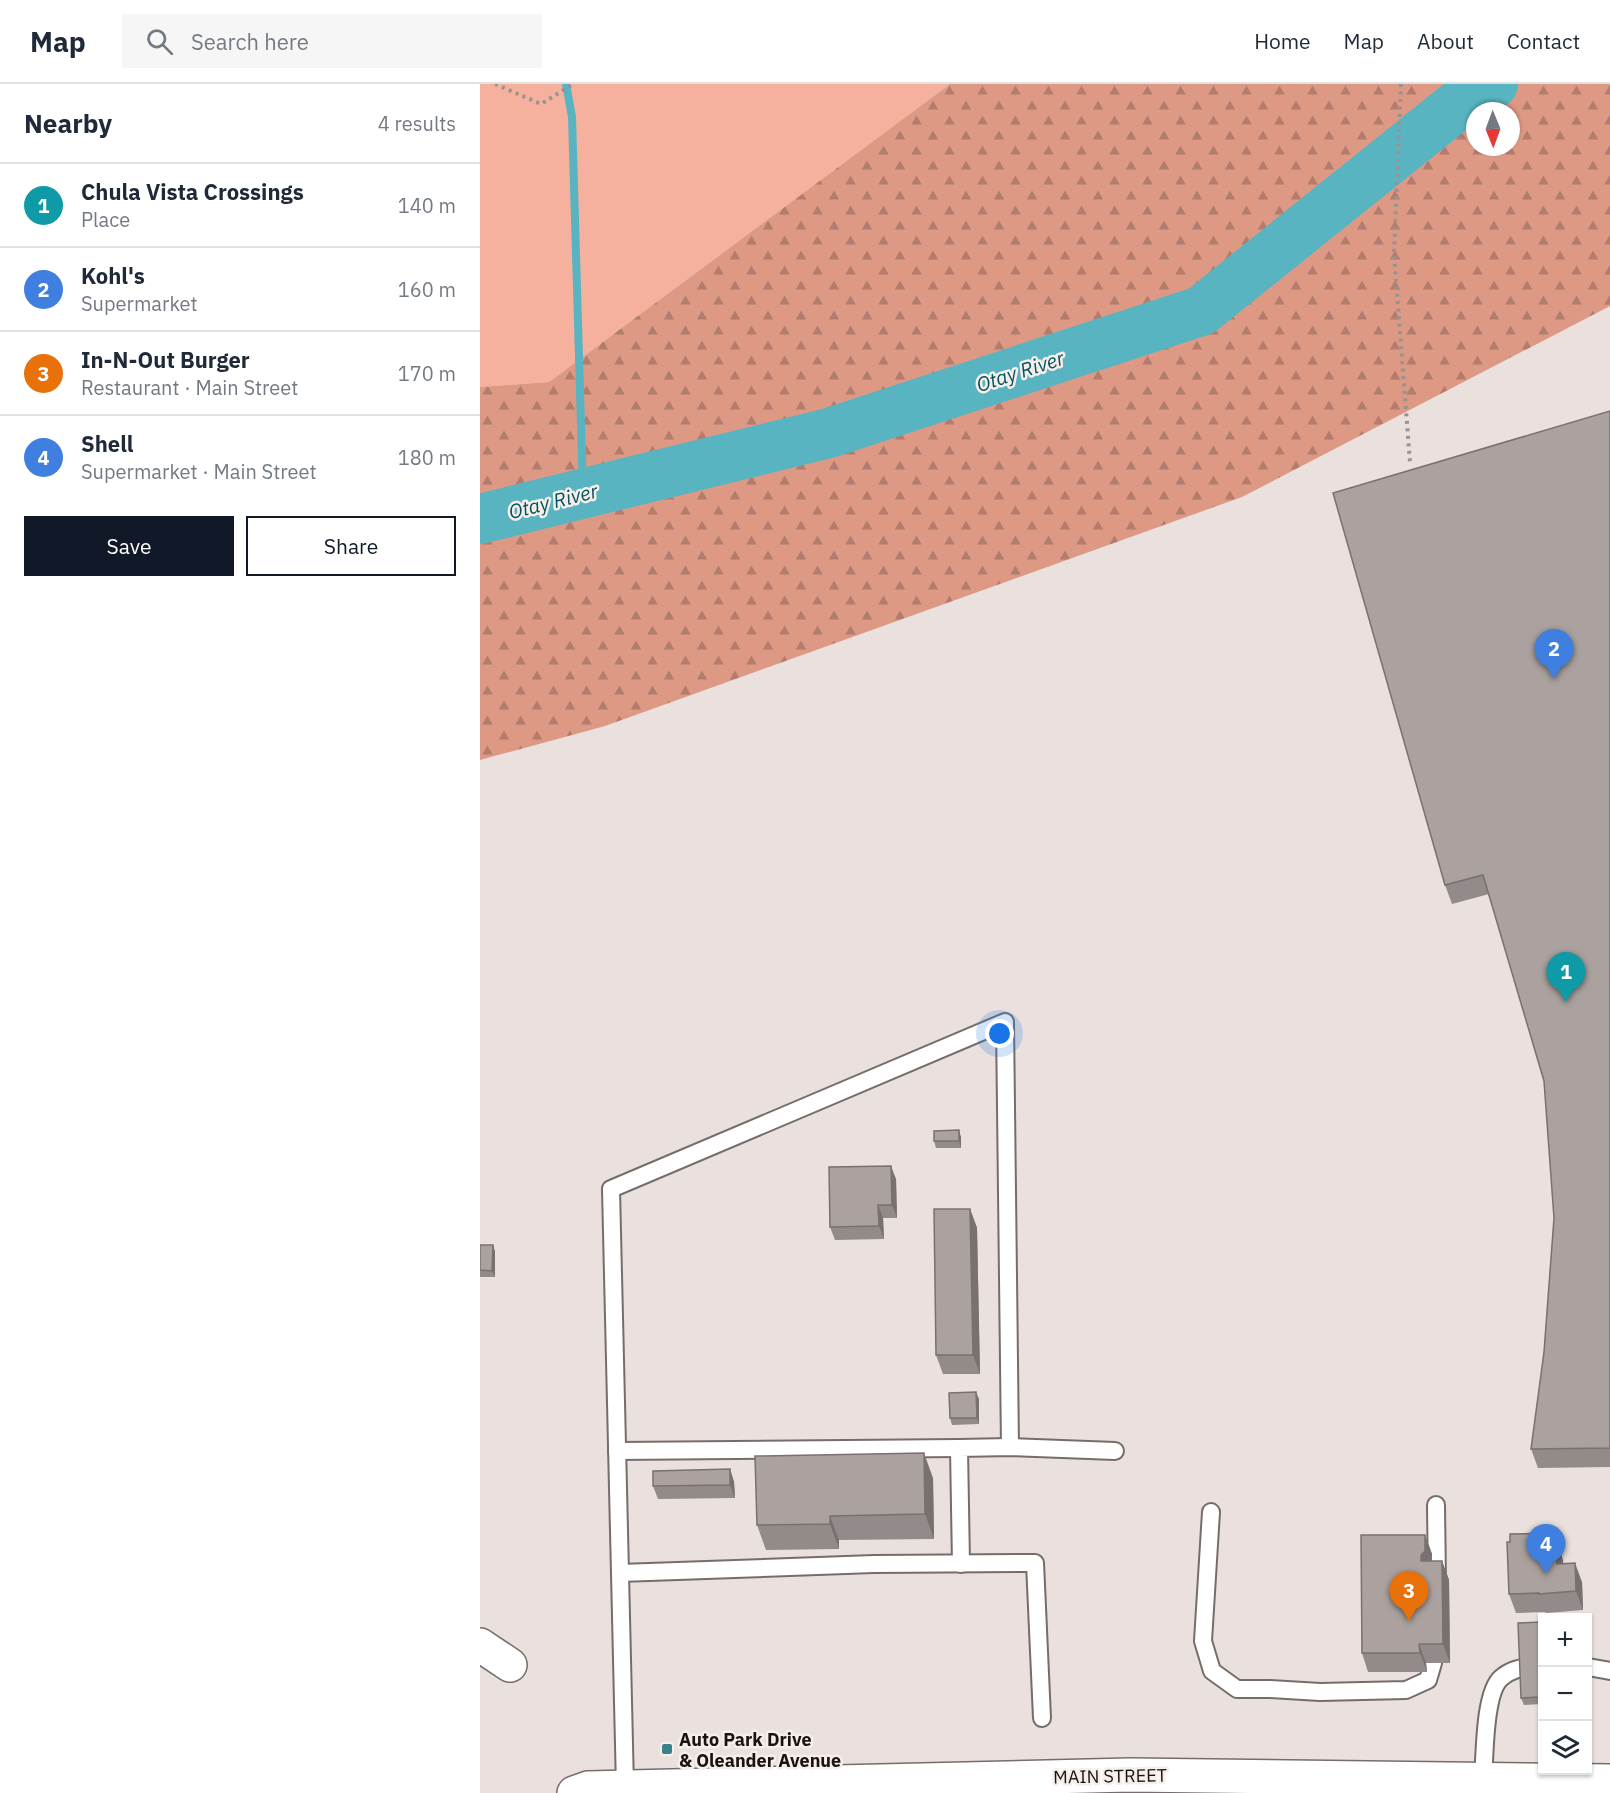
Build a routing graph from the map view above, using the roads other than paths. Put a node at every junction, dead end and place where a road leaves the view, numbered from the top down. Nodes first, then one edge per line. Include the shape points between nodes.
1 (1010, 1447) junction
2 (959, 1448) junction
3 (1115, 1450) dead end
4 (617, 1451) junction
5 (1436, 1505) dead end
6 (1211, 1512) dead end
7 (961, 1564) junction
8 (620, 1573) junction
9 (1436, 1604) edge
10 (1435, 1627) edge
11 (480, 1645) edge
12 (510, 1665) dead end
13 (1532, 1666) edge
14 (1592, 1668) edge
15 (1610, 1671) edge
16 (1042, 1718) dead end
17 (1483, 1779) junction
18 (1610, 1781) edge
19 (1129, 1784) edge
20 (625, 1787) junction
21 (766, 1789) edge
22 (574, 1793) edge

1 - 2 lane
1 - 3 lane
1 - 4 lane via 1005,1022 610,1189
2 - 4 lane
2 - 7 lane
4 - 8 lane
5 - 9 lane
6 - 10 lane via 1203,1641 1212,1671 1237,1689 1406,1690 1428,1680
7 - 8 lane
7 - 16 lane via 1035,1563
8 - 20 lane
11 - 12 main road
13 - 17 lane via 1515,1669 1499,1679 1489,1701
14 - 15 lane
17 - 18 main road, MAIN STREET
17 - 19 main road, MAIN STREET
19 - 21 main road, MAIN STREET
20 - 21 main road, MAIN STREET
20 - 22 main road, MAIN STREET via 588,1788

